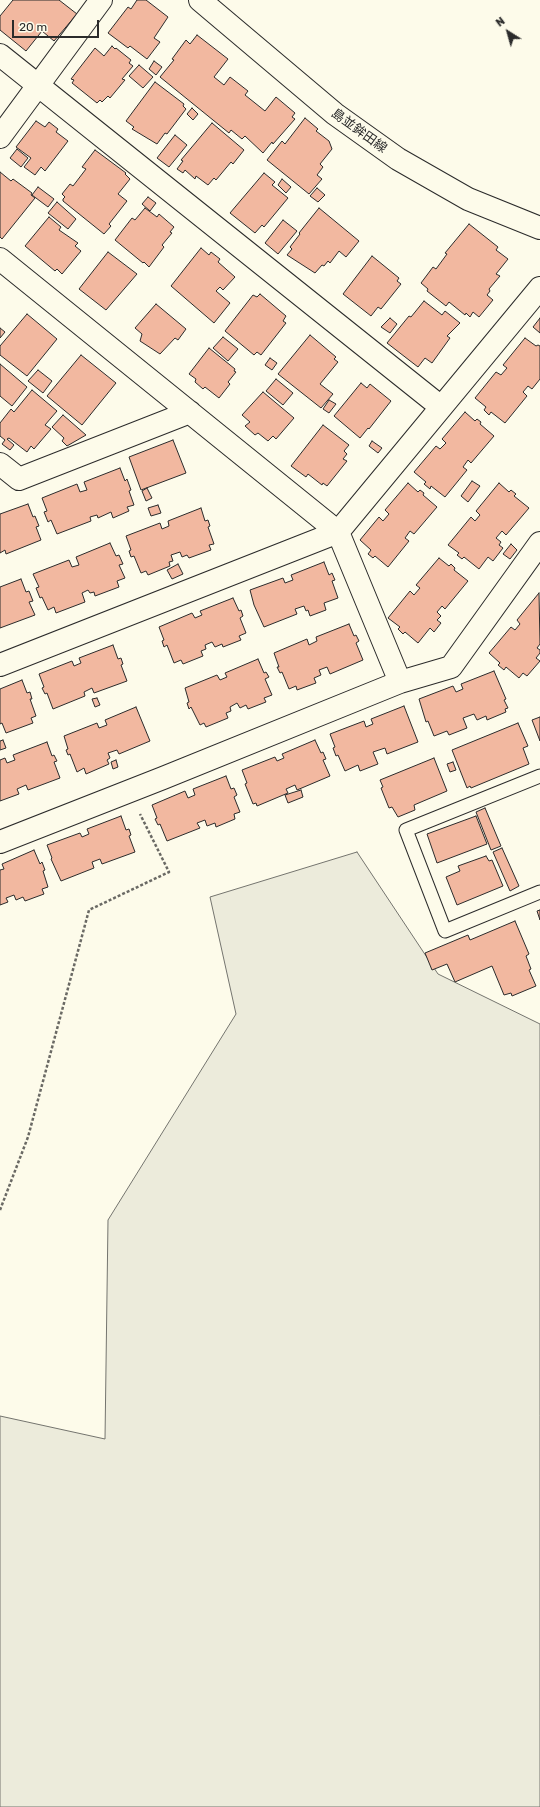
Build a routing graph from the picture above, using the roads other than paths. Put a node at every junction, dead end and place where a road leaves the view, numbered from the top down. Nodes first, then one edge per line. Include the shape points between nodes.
1 (101, 0) edge
2 (200, 0) edge
3 (0, 55) edge
4 (38, 86) junction
5 (0, 137) edge
6 (540, 228) edge
7 (0, 259) edge
8 (540, 288) edge
9 (441, 407) junction
10 (190, 412) junction
11 (0, 464) edge
12 (9, 484) edge
13 (338, 532) junction
14 (536, 557) edge
15 (0, 665) edge
16 (400, 682) junction
17 (540, 776) edge
18 (0, 842) edge
19 (540, 892) edge

1 - 4 street
2 - 6 street, 島並鉾田線 via 335,114 398,159 468,199
3 - 4 street
4 - 5 street
4 - 9 street
7 - 10 street
8 - 9 street
9 - 13 street
10 - 12 street
10 - 13 street
11 - 12 street
13 - 15 street
13 - 16 street
14 - 16 street via 451,667
16 - 18 street
17 - 19 lane via 406,830 445,930

